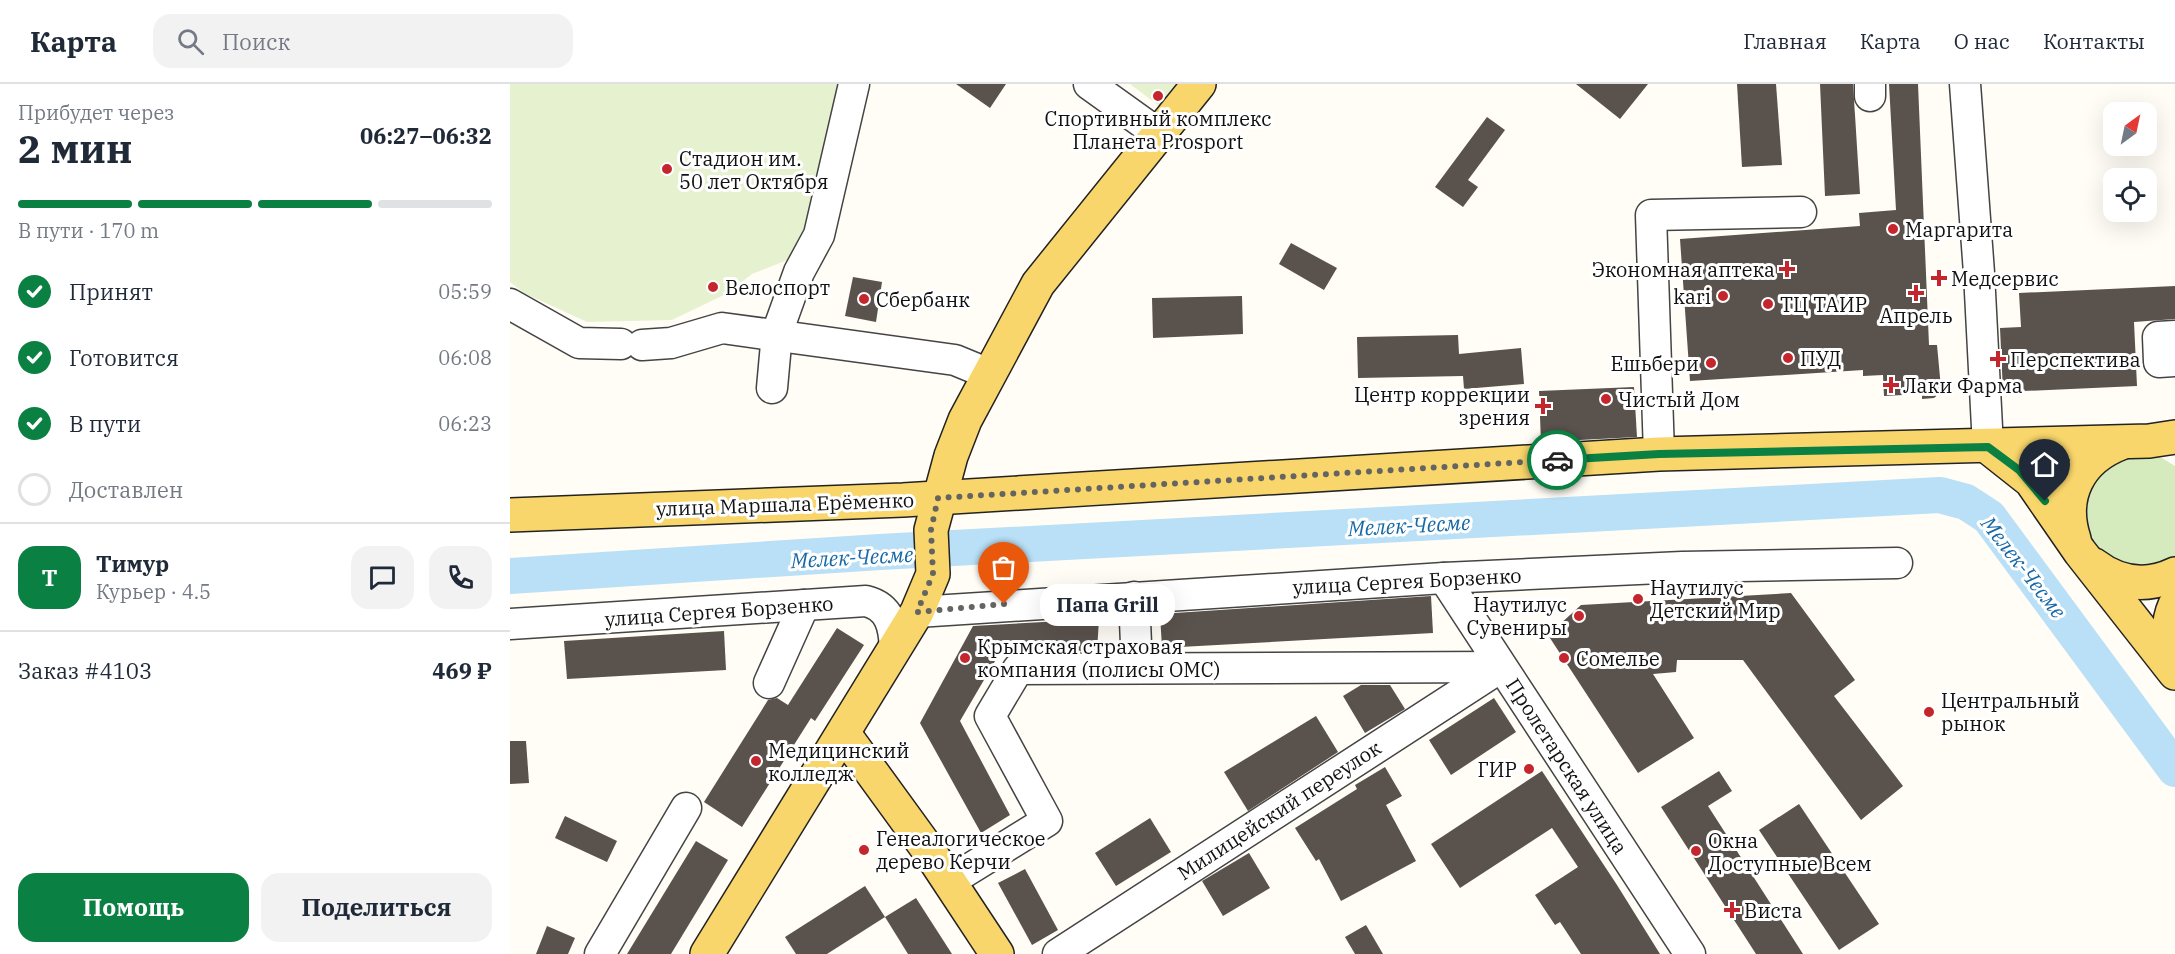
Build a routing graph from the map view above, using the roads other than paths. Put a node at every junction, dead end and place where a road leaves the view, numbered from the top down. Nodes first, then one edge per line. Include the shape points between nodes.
1 (854, 84) edge
2 (1089, 84) edge
3 (1199, 84) edge
4 (1965, 84) edge
5 (1160, 135) junction
6 (1801, 212) dead end
7 (510, 304) edge
8 (777, 333) junction
9 (2175, 336) edge
10 (2175, 361) edge
11 (989, 374) junction
12 (772, 388) dead end
13 (2157, 442) edge
14 (1988, 447) junction
15 (1659, 454) junction
16 (938, 498) junction
17 (510, 515) edge
18 (2082, 551) junction
19 (1898, 563) dead end
20 (2175, 574) edge
21 (1444, 578) junction
22 (1134, 597) junction
23 (2175, 604) edge
24 (804, 605) junction
25 (917, 612) junction
26 (510, 624) edge
27 (896, 649) junction
28 (2175, 666) edge
29 (1501, 667) junction
30 (1137, 668) junction
31 (2175, 673) edge
32 (769, 683) dead end
33 (844, 734) junction
34 (686, 808) dead end
35 (950, 881) junction
36 (600, 954) edge
37 (707, 954) edge
38 (997, 954) edge
39 (1058, 954) edge
40 (1690, 954) edge

1 - 8 street via 819,235
2 - 5 street
3 - 5 main road
4 - 14 street
5 - 11 main road via 1038,284
6 - 15 street via 1651,215
7 - 8 street via 579,343 671,343 722,328
8 - 11 street via 955,360
8 - 12 street
9 - 10 street via 2158,337 2159,362
11 - 16 main road via 965,420
13 - 14 main road, улица Маршала Ерёменко
13 - 18 main road via 2104,449 2078,476 2068,513
14 - 15 main road, улица Маршала Ерёменко
14 - 18 main road via 2031,481
15 - 16 main road, улица Маршала Ерёменко
16 - 17 main road, улица Маршала Ерёменко
16 - 25 main road via 931,530 933,574
18 - 20 main road via 2108,576 2130,583 2152,582
18 - 31 main road
19 - 21 street, улица Сергея Борзенко via 1682,567
21 - 22 street, улица Сергея Борзенко
21 - 29 street, Пролетарская улица
22 - 25 street, улица Сергея Борзенко
22 - 30 street
23 - 28 main road via 2168,630
24 - 26 street, улица Сергея Борзенко
24 - 27 street, улица Сергея Борзенко via 866,601 879,604 890,617
24 - 32 street
25 - 27 main road
27 - 33 main road
29 - 30 street
29 - 39 street, Милицейский переулок
29 - 40 street, Пролетарская улица
30 - 35 street via 1018,669 990,716 1047,822
33 - 35 main road
33 - 37 main road
34 - 36 street
35 - 38 main road

